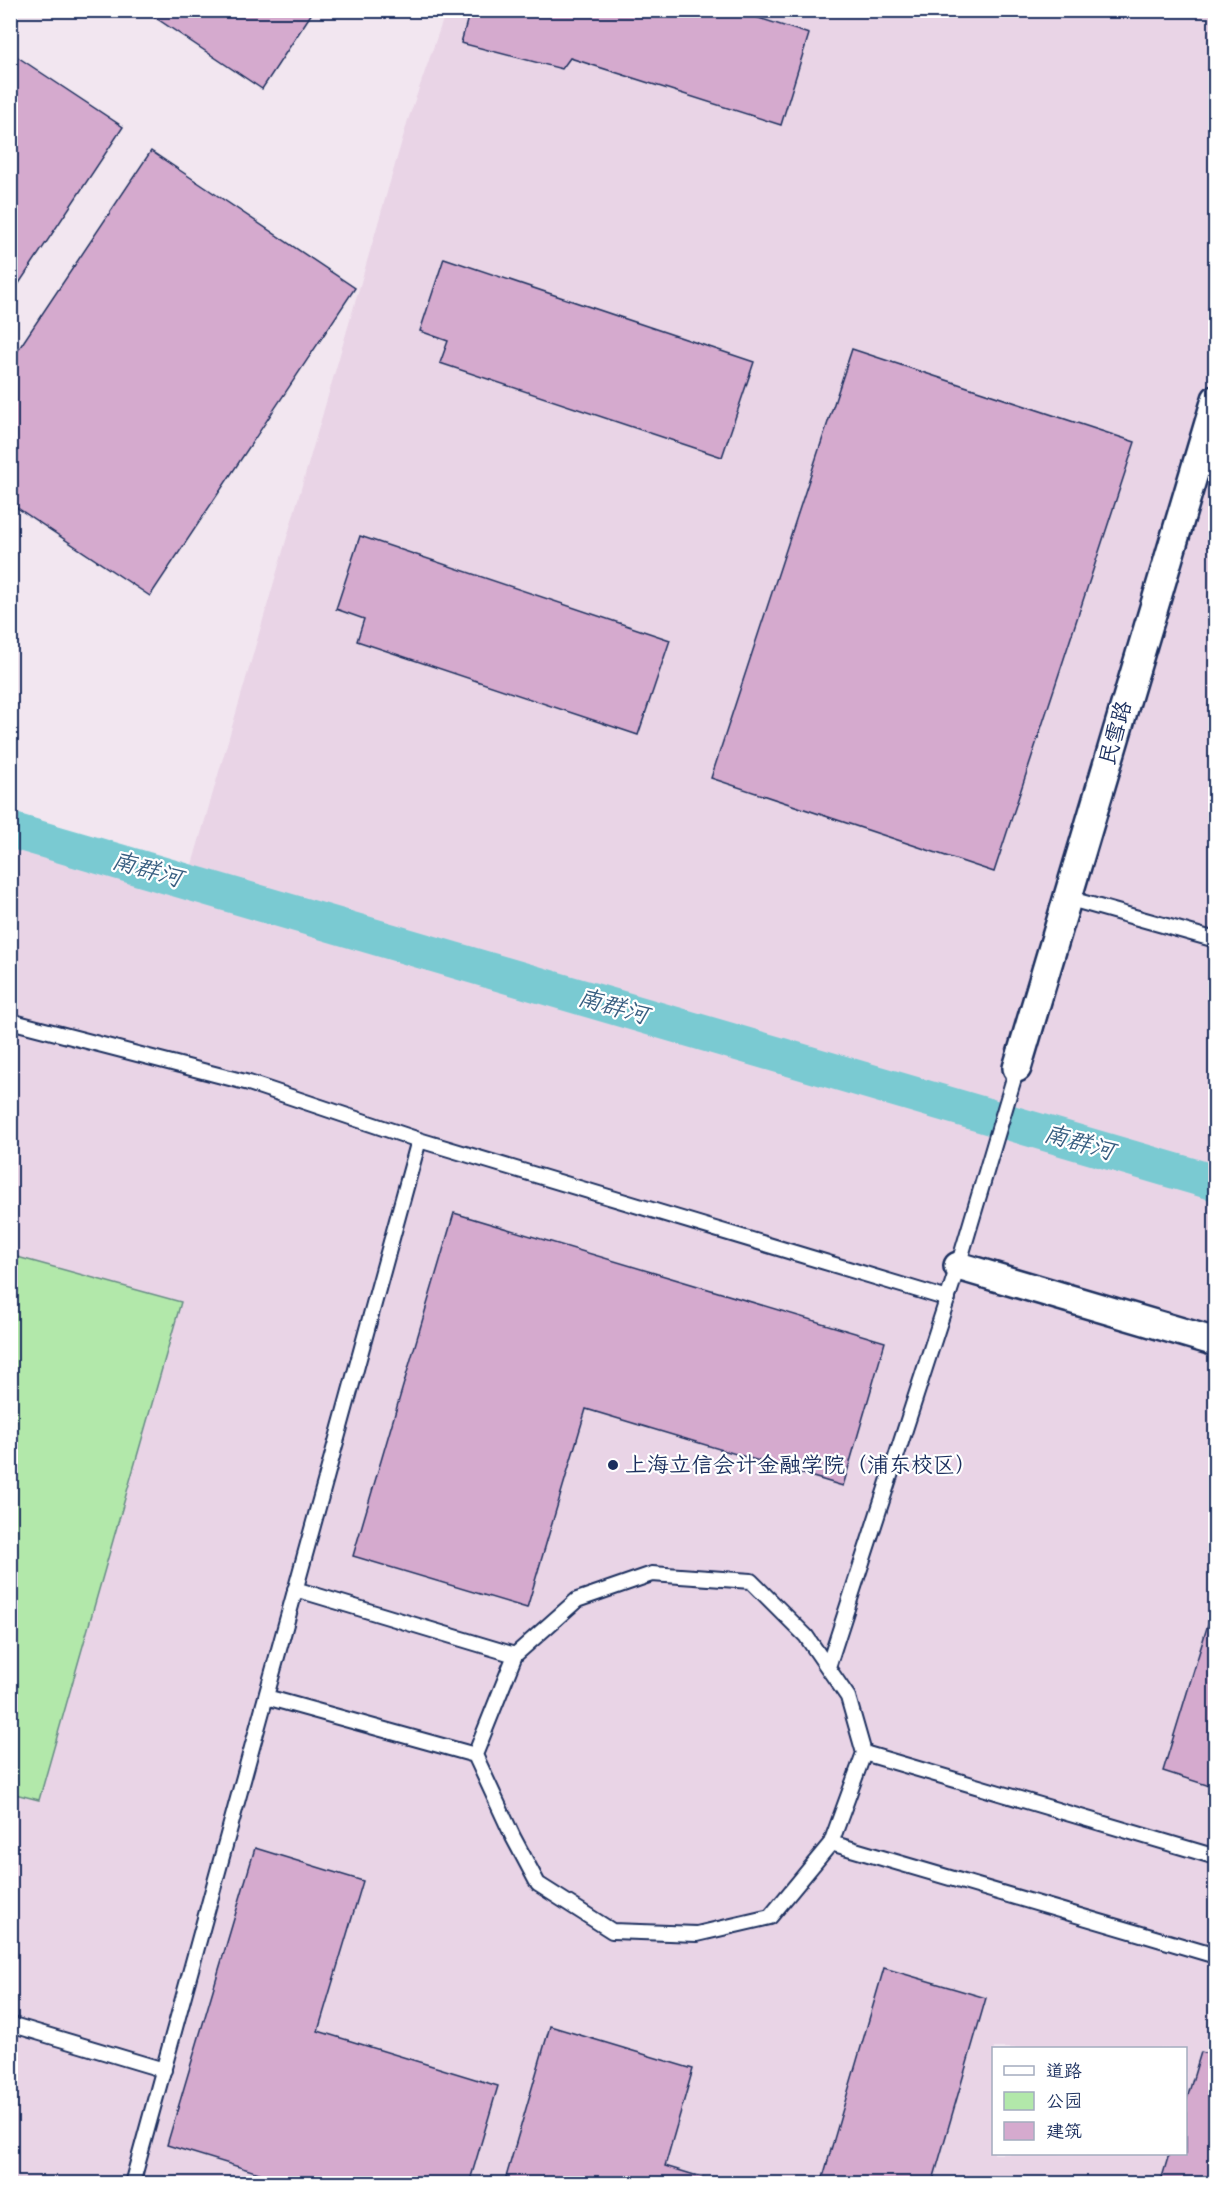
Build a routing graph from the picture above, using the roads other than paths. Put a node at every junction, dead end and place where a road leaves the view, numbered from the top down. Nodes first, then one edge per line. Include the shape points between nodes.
1 (1215, 399) edge
2 (1067, 898) junction
3 (1215, 940) edge
4 (10, 1021) edge
5 (1017, 1068) joint
6 (419, 1140) junction
7 (958, 1266) junction
8 (948, 1299) junction
9 (1215, 1342) edge
10 (295, 1589) junction
11 (515, 1656) junction
12 (828, 1667) junction
13 (266, 1697) junction
14 (864, 1753) junction
15 (475, 1755) junction
16 (831, 1843) junction
17 (1215, 1857) edge
18 (1215, 1956) edge
19 (10, 2024) edge
20 (164, 2070) junction
21 (132, 2184) edge

1 - 2 street, 民雪路
2 - 3 lane
2 - 5 street, 民雪路
4 - 6 lane via 249,1083
5 - 7 lane
6 - 8 lane
6 - 10 lane
7 - 8 lane
7 - 9 street
8 - 12 lane
10 - 11 lane
10 - 13 lane
11 - 12 lane via 577,1600 652,1574 751,1581 806,1636
11 - 15 lane
12 - 14 lane via 848,1697
13 - 15 lane
13 - 20 lane
14 - 16 lane
14 - 17 lane
15 - 16 lane via 538,1884 612,1931 697,1934 770,1917
16 - 18 lane
19 - 20 lane
20 - 21 lane

